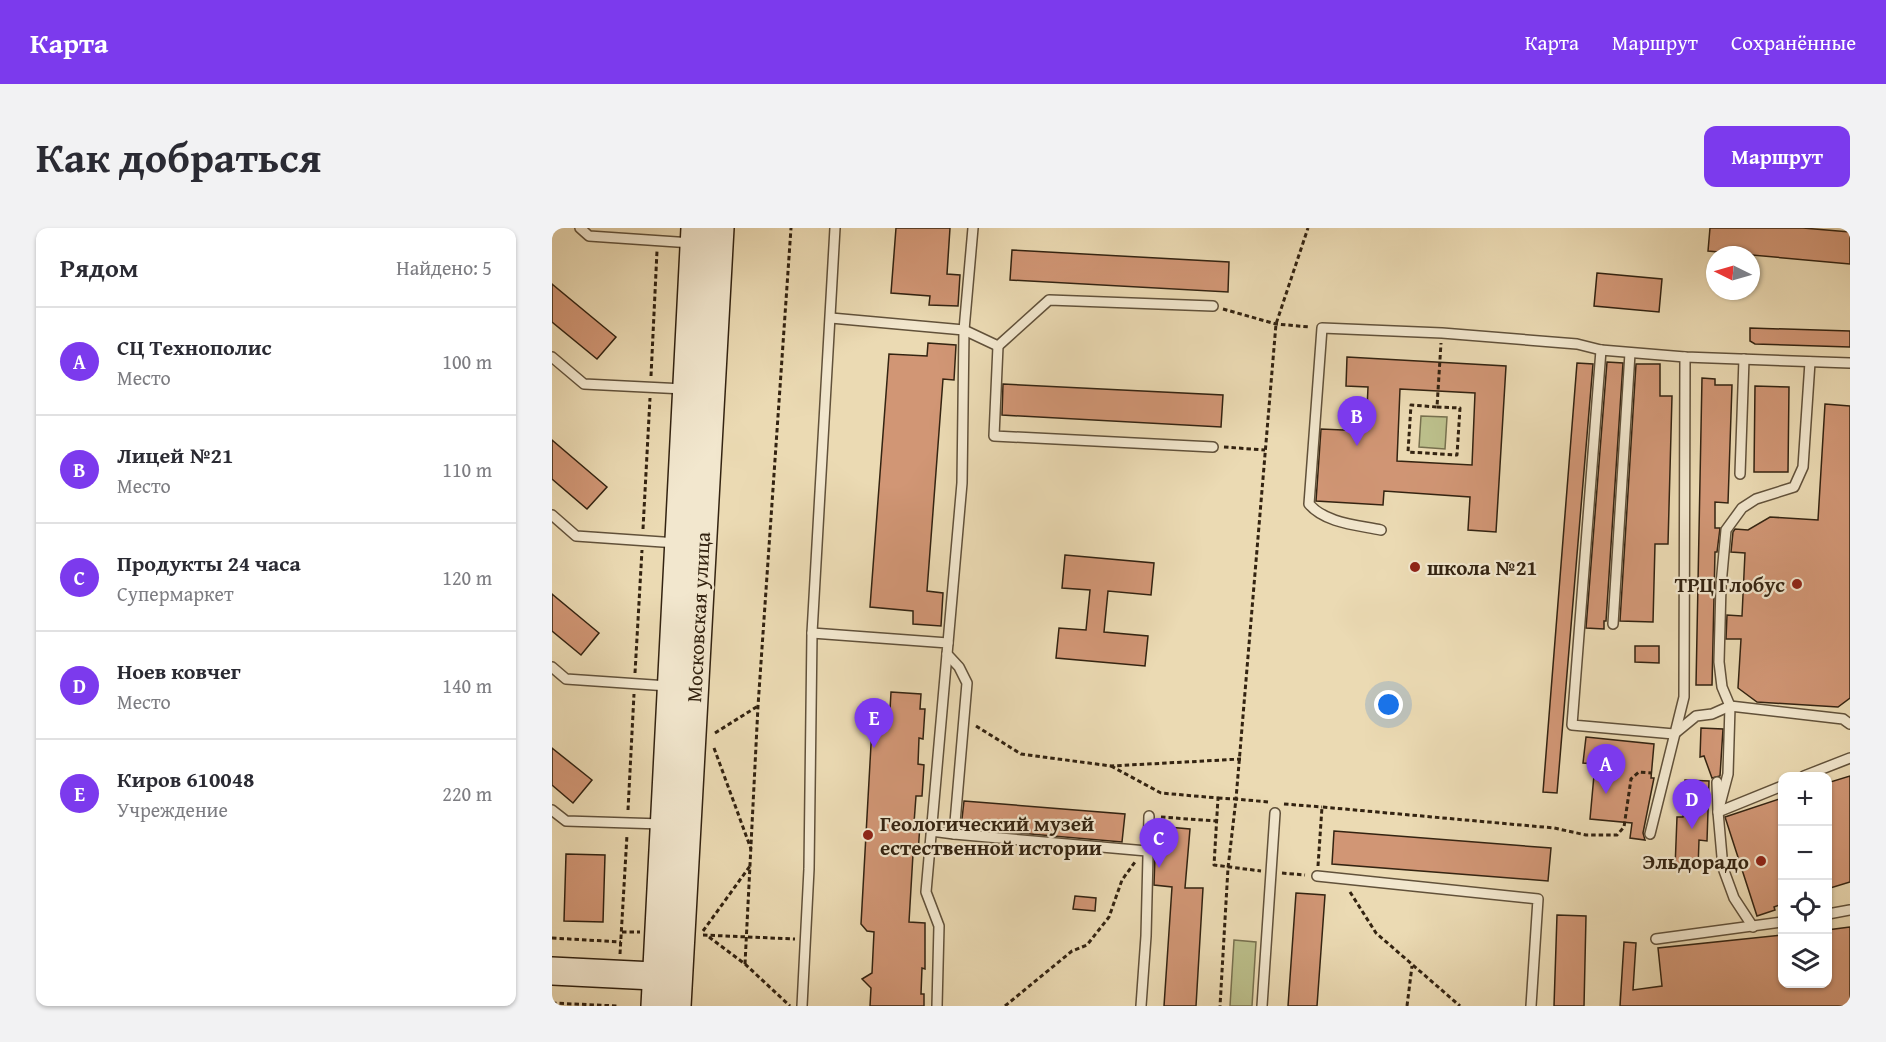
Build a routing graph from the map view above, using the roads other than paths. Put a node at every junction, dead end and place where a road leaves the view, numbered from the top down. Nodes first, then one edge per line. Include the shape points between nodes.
1 (580, 228) edge
2 (720, 228) edge
3 (835, 228) edge
4 (973, 228) edge
5 (695, 235) edge
6 (1213, 306) road end
7 (831, 318) junction
8 (964, 330) junction
9 (998, 346) junction
10 (1601, 350) junction
11 (1630, 352) junction
12 (552, 357) edge
13 (1684, 357) junction
14 (1744, 359) junction
15 (1810, 362) junction
16 (1850, 363) edge
17 (687, 390) junction
18 (1213, 447) road end
19 (1740, 474) dead end
20 (552, 516) edge
21 (1382, 530) dead end
22 (679, 543) junction
23 (1613, 624) dead end
24 (812, 633) junction
25 (948, 643) junction
26 (947, 654) junction
27 (552, 668) edge
28 (671, 686) junction
29 (1730, 706) junction
30 (1850, 724) edge
31 (1674, 734) junction
32 (1850, 758) edge
33 (1816, 772) edge
34 (1716, 782) dead end
35 (1778, 788) edge
36 (552, 810) edge
37 (1718, 812) junction
38 (1275, 813) dead end
39 (1149, 816) road end
40 (664, 824) junction
41 (931, 831) junction
42 (954, 834) junction
43 (1650, 834) dead end
44 (1147, 851) junction
45 (1317, 876) road end
46 (1850, 910) edge
47 (1832, 913) edge
48 (1778, 922) edge
49 (1753, 927) junction
50 (1656, 939) dead end
51 (552, 971) edge
52 (668, 977) junction
53 (655, 1006) edge
54 (677, 1006) edge
55 (802, 1006) edge
56 (937, 1006) edge
57 (1141, 1006) edge
58 (1262, 1006) edge
59 (1531, 1006) edge

1 - 5 lane via 589,236 658,241
2 - 52 main road, Московская улица
3 - 7 lane
4 - 8 lane
5 - 17 main road, Московская улица
6 - 9 lane via 1049,300
7 - 8 lane
7 - 24 lane
8 - 9 lane
8 - 25 lane via 962,483
9 - 18 lane via 994,436
10 - 11 lane
10 - 21 lane via 1577,344 1442,333 1322,328 1309,504 1317,513 1330,518
10 - 31 lane via 1572,725
11 - 13 lane
11 - 23 lane
12 - 17 lane via 584,384
13 - 14 lane
13 - 31 lane via 1684,697
14 - 15 lane
14 - 19 lane
15 - 16 lane
15 - 29 lane via 1800,478 1794,487 1756,499 1742,508 1726,530 1719,662 1722,687
17 - 22 main road, Московская улица
20 - 22 lane via 576,536
22 - 28 main road, Московская улица
24 - 25 lane
24 - 55 lane
25 - 26 lane
26 - 41 lane
26 - 42 lane via 967,683
27 - 28 lane via 566,679
28 - 40 main road, Московская улица
29 - 30 lane via 1843,719
29 - 31 lane via 1713,714 1695,716
29 - 37 lane via 1728,774
31 - 43 lane
32 - 33 lane
34 - 37 lane
35 - 37 lane
36 - 40 lane via 566,820
37 - 49 lane via 1723,867 1734,898
38 - 58 lane
39 - 44 lane
40 - 52 main road, Московская улица
41 - 42 lane
41 - 56 lane via 926,892 939,926
42 - 44 lane
44 - 57 lane
45 - 59 lane via 1538,899
46 - 47 lane
48 - 49 lane
49 - 50 lane
51 - 52 main road
52 - 53 main road, Московская улица
52 - 54 main road, Московская улица

